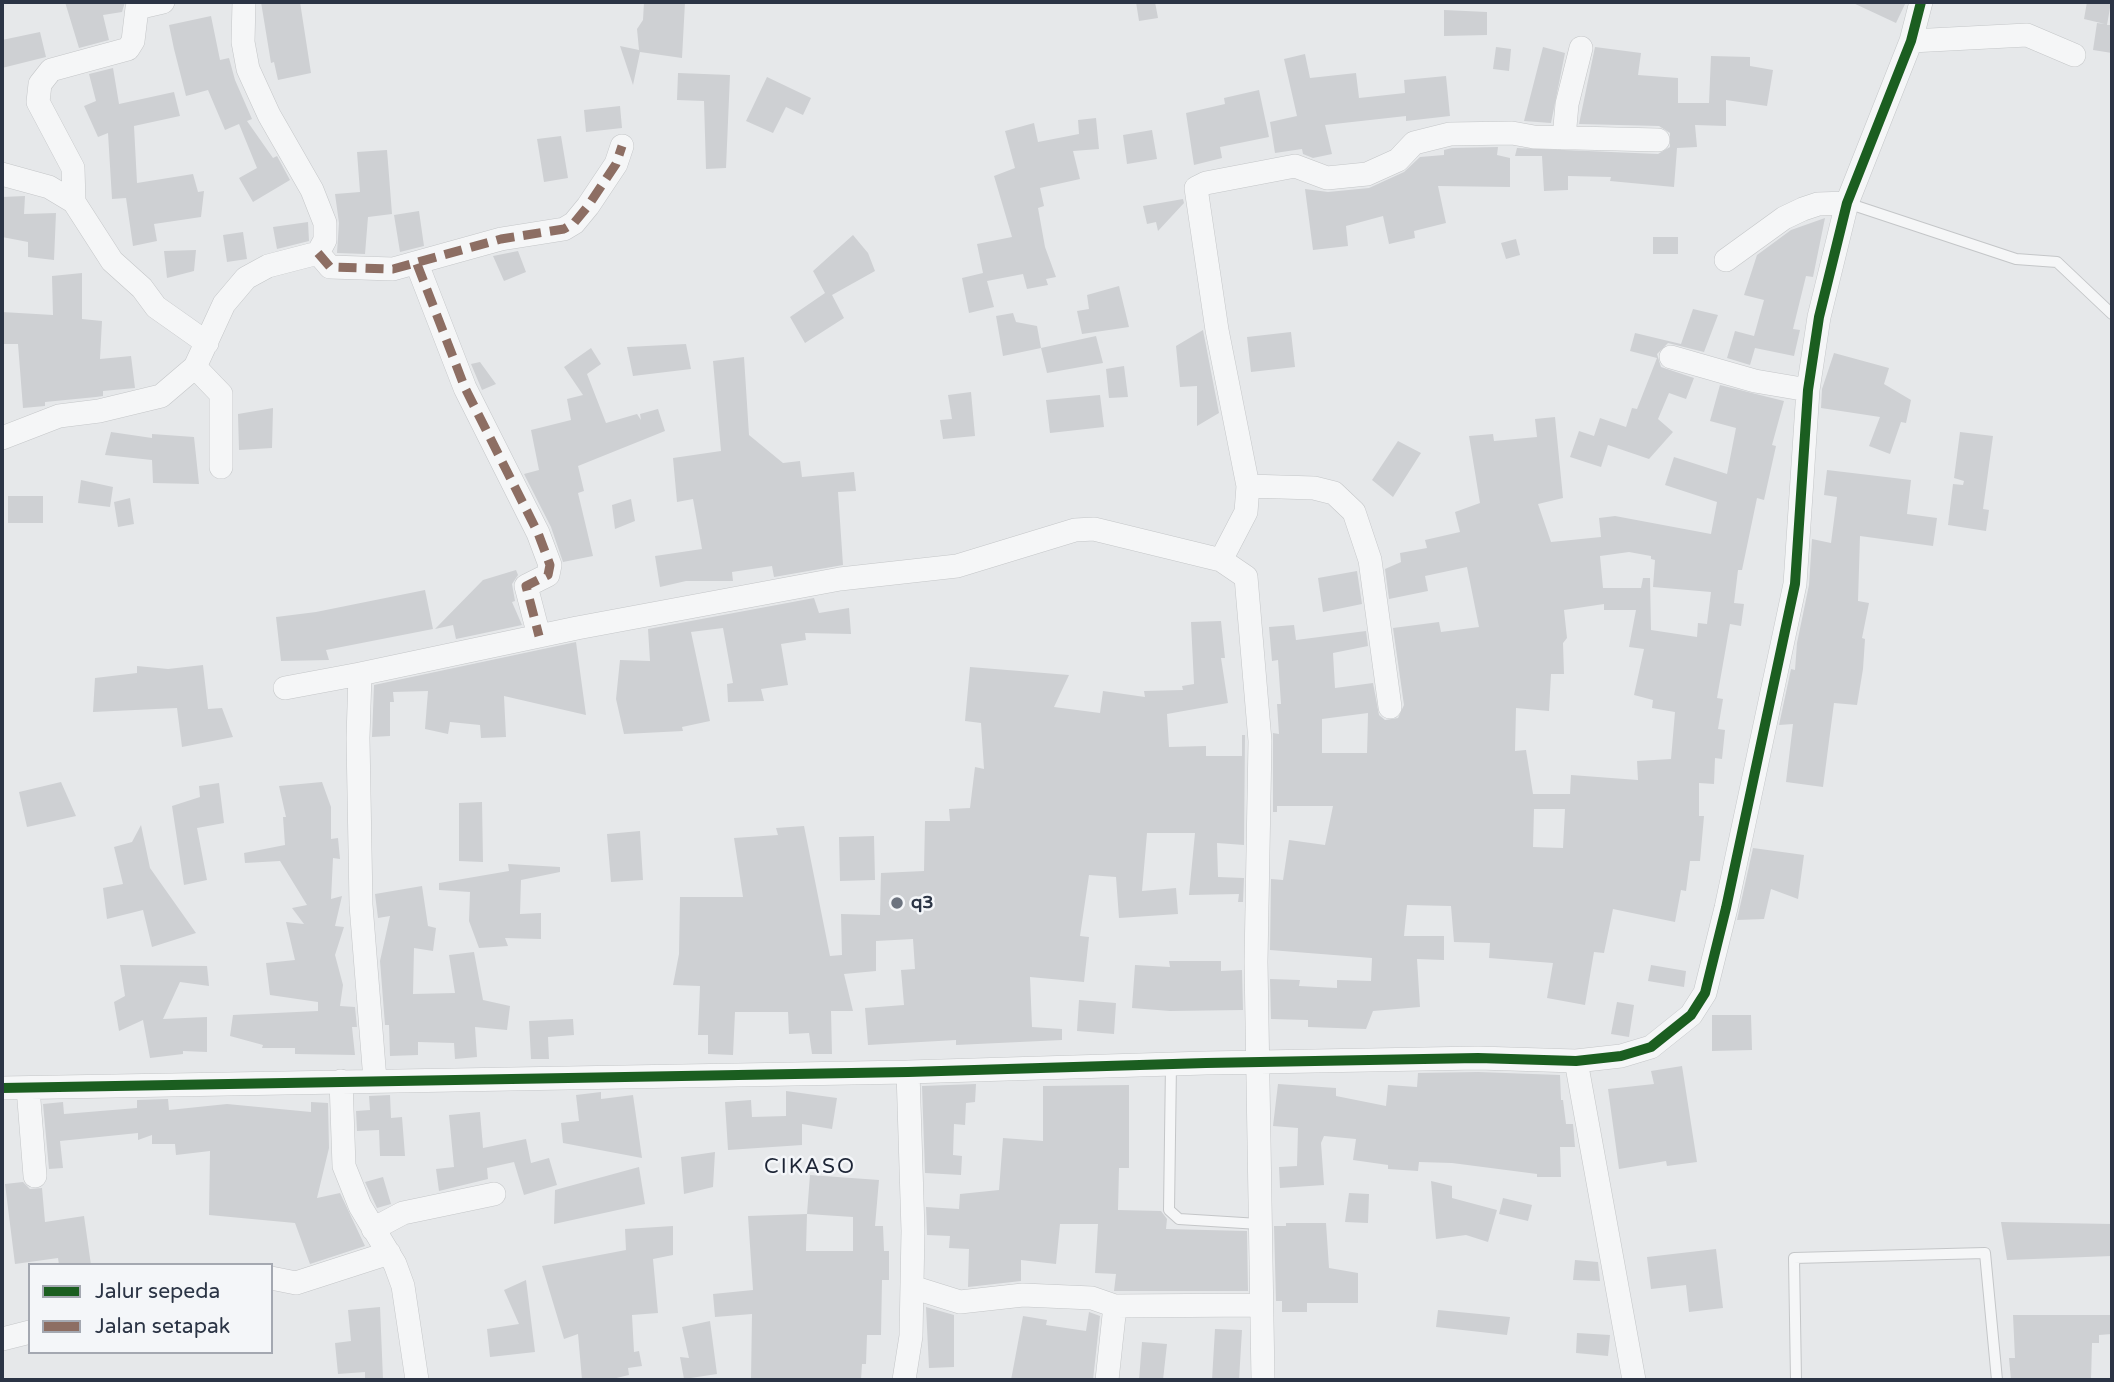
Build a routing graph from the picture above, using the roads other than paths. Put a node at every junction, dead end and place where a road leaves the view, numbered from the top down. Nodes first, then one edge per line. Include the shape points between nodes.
1 (163, 2) edge
2 (244, 2) edge
3 (1920, 2) edge
4 (1911, 41) junction
5 (1581, 48) dead end
6 (2074, 55) dead end
7 (1564, 138) junction
8 (1658, 140) dead end
9 (622, 146) dead end
10 (2, 174) edge
11 (74, 202) junction
12 (1847, 203) junction
13 (318, 253) junction
14 (1726, 260) dead end
15 (417, 264) junction
16 (2112, 314) edge
17 (207, 343) junction
18 (1671, 357) dead end
19 (195, 367) junction
20 (1808, 390) junction
21 (2, 438) edge
22 (221, 467) dead end
23 (1248, 486) junction
24 (1222, 560) junction
25 (539, 636) junction
26 (360, 674) junction
27 (285, 688) dead end
28 (1390, 707) dead end
29 (1576, 1061) junction
30 (1257, 1062) junction
31 (1171, 1064) junction
32 (908, 1072) junction
33 (375, 1080) junction
34 (341, 1081) junction
35 (2, 1088) edge
36 (28, 1088) junction
37 (35, 1176) dead end
38 (494, 1194) dead end
39 (1259, 1224) junction
40 (373, 1229) junction
41 (389, 1253) junction
42 (273, 1278) edge
43 (912, 1287) junction
44 (1261, 1305) junction
45 (1115, 1306) junction
46 (28, 1332) edge
47 (2, 1339) edge
48 (417, 1380) edge
49 (904, 1380) edge
50 (1107, 1380) edge
51 (1263, 1380) edge
52 (1634, 1380) edge
53 (1796, 1380) edge
54 (1997, 1380) edge

1 - 11 street via 137,8 128,49 51,71 40,84 38,102 72,168
2 - 13 street via 248,69 325,223 325,240
3 - 4 street
4 - 6 street via 2027,36
4 - 12 street
5 - 7 street
7 - 8 street
7 - 23 street via 1512,132 1450,134 1414,143 1392,164 1367,174 1327,178 1295,166 1196,188 1217,330
9 - 15 street via 616,164 588,205 564,229 501,239
10 - 11 street via 48,187
11 - 17 street via 112,261 156,307
12 - 14 street via 1803,209
12 - 16 lane via 2016,259 2057,262
12 - 20 street via 1819,317
13 - 15 street via 330,267 393,269
13 - 17 street via 268,266 246,278 224,304
15 - 25 street via 465,388 551,565 548,575 526,586
17 - 19 street
18 - 20 street
19 - 21 street via 161,396 59,416
19 - 22 street via 221,394
20 - 29 street via 1795,584 1705,993 1692,1015 1650,1047
23 - 24 street via 1246,512
23 - 28 street via 1314,488 1334,493 1354,512 1370,560
24 - 25 street via 1085,529 957,566 840,579
24 - 30 street via 1248,588 1260,741
25 - 26 street
26 - 27 street
26 - 33 street via 361,905
29 - 30 street
29 - 52 street
30 - 31 street
30 - 39 street
31 - 32 street
31 - 39 lane via 1169,1210 1179,1219
32 - 33 street
32 - 43 street
33 - 34 street
34 - 36 street
34 - 40 street via 344,1166
35 - 36 street
36 - 37 street
38 - 40 street via 403,1213
39 - 44 street
40 - 41 street
41 - 42 street via 296,1283
41 - 48 street via 403,1286
43 - 45 street via 960,1302 1065,1296
43 - 49 street
44 - 45 street
44 - 51 street
45 - 50 street
46 - 47 street
53 - 54 lane via 1794,1258 1985,1253

